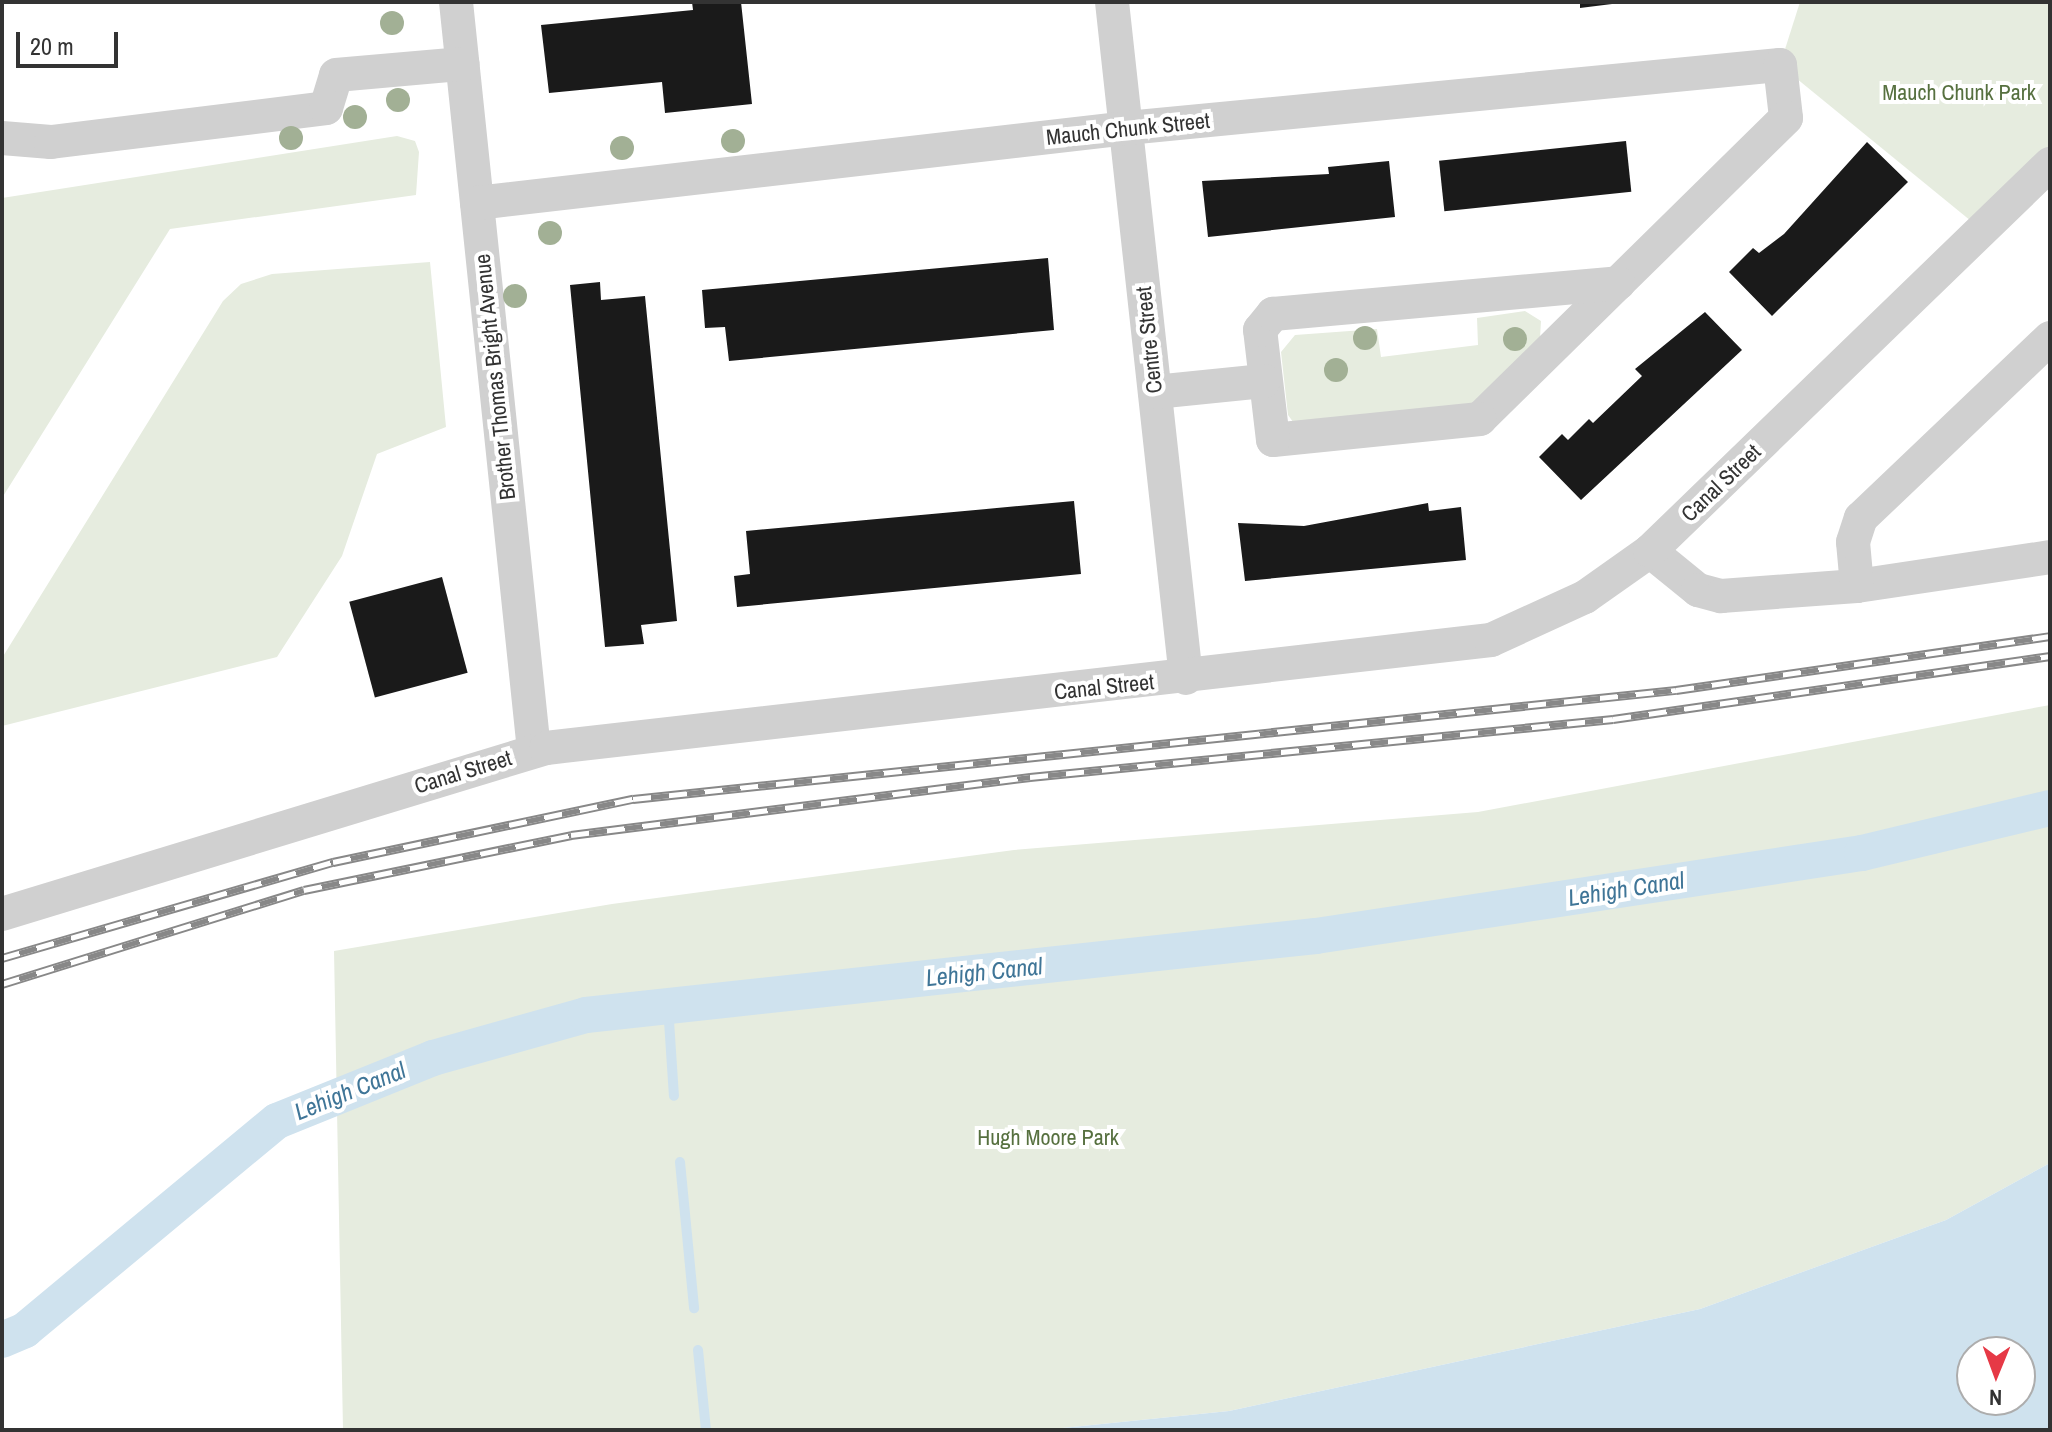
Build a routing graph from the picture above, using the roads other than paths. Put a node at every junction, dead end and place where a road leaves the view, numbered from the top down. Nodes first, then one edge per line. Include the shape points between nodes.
1 (456, 2) edge
2 (1112, 2) edge
3 (463, 64) junction
4 (1127, 128) junction
5 (2, 138) edge
6 (2050, 164) edge
7 (477, 203) junction
8 (1619, 283) junction
9 (2050, 338) edge
10 (1263, 381) junction
11 (1155, 392) junction
12 (1650, 551) junction
13 (2050, 557) edge
14 (1857, 586) junction
15 (1186, 678) junction
16 (534, 751) junction
17 (2, 914) edge

1 - 3 street, Brother Thomas Bright Avenue
2 - 4 street, Centre Street
3 - 5 street via 336,75 326,108 51,142
3 - 7 street, Brother Thomas Bright Avenue
4 - 7 street, Mauch Chunk Street
4 - 8 street, Mauch Chunk Street via 1780,65 1786,118
4 - 11 street, Centre Street
6 - 12 street, Canal Street
7 - 16 street, Brother Thomas Bright Avenue
8 - 10 street via 1273,314 1260,330
8 - 10 street via 1471,425 1282,443 1268,429
9 - 14 street via 1861,518 1853,542
10 - 11 street
11 - 15 street, Centre Street
12 - 14 street via 1698,590 1721,596
12 - 15 street, Canal Street via 1585,597 1491,640
13 - 14 street
15 - 16 street, Canal Street
16 - 17 street, Canal Street

